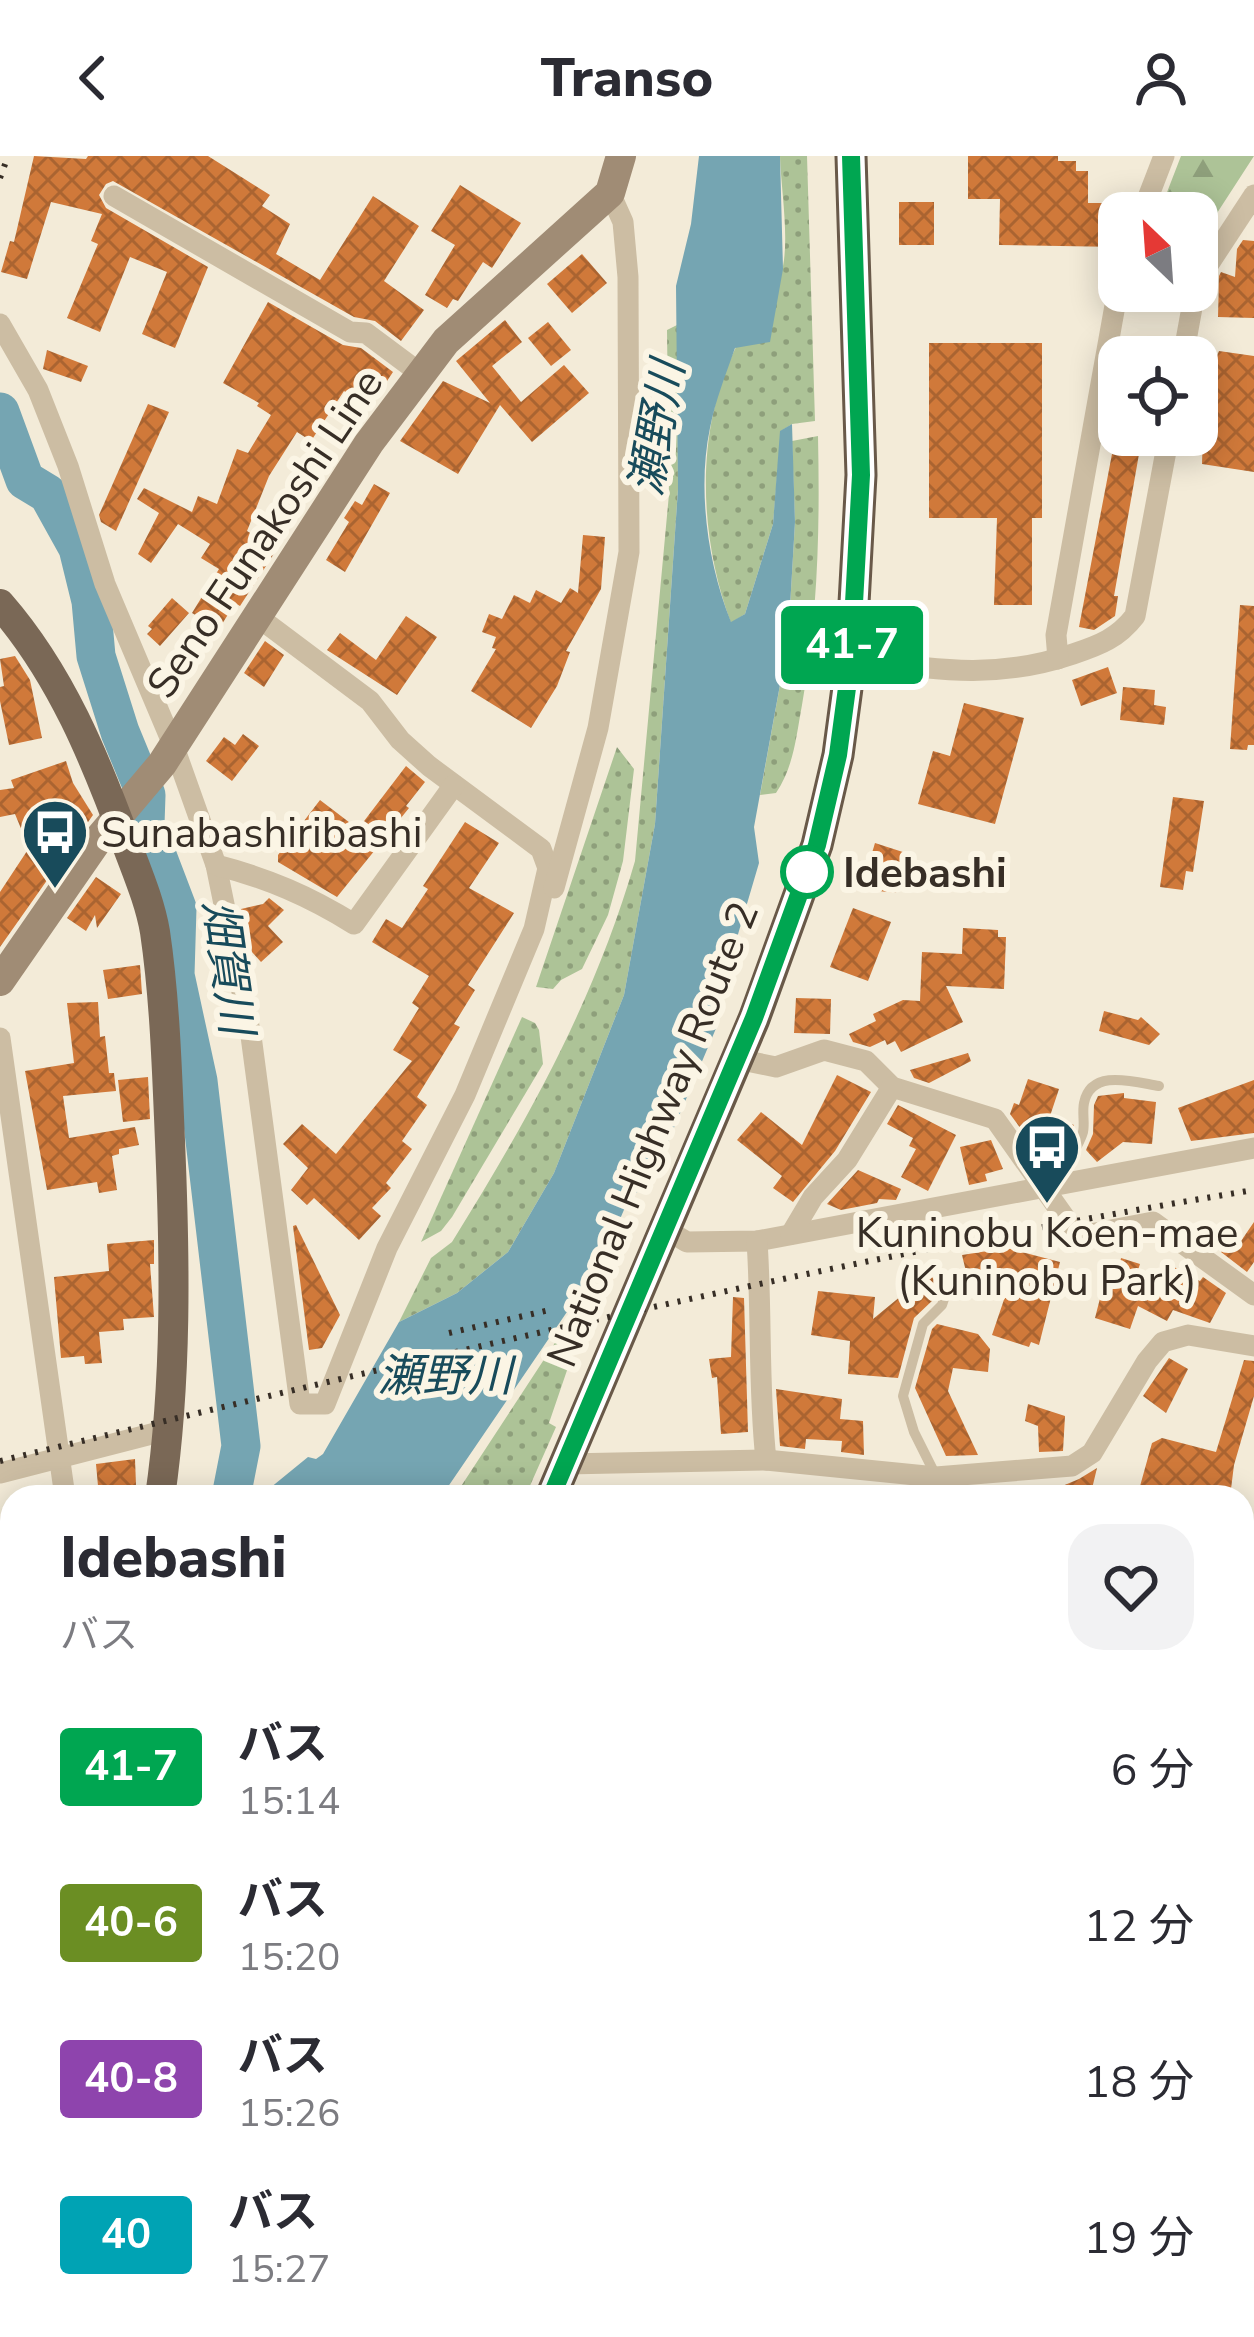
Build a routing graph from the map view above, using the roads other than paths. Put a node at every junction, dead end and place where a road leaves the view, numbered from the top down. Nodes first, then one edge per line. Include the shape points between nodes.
1 (621, 156) edge
2 (851, 156) edge
3 (1164, 156) edge
4 (1150, 192) edge
5 (610, 193) junction
6 (1254, 195) edge
7 (114, 196) dead end
8 (1218, 250) edge
9 (1114, 312) edge
10 (0, 324) edge
11 (421, 374) junction
12 (1165, 456) edge
13 (3, 614) edge
14 (258, 616) junction
15 (851, 658) junction
16 (1058, 659) junction
17 (168, 755) junction
18 (454, 785) junction
19 (122, 813) junction
20 (216, 865) junction
21 (537, 913) junction
22 (0, 982) edge
23 (0, 1038) edge
24 (737, 1059) junction
25 (1159, 1086) dead end
26 (892, 1087) junction
27 (1254, 1148) edge
28 (1047, 1187) junction
29 (665, 1229) junction
30 (791, 1234) junction
31 (757, 1241) junction
32 (950, 1281) dead end
33 (1254, 1294) edge
34 (1254, 1346) edge
35 (167, 1430) junction
36 (59, 1456) junction
37 (766, 1460) junction
38 (566, 1464) junction
39 (0, 1473) edge
40 (950, 1484) edge
41 (63, 1485) edge
42 (161, 1485) edge
43 (556, 1485) edge

1 - 5 main road
2 - 15 highway, National Highway Route 2 via 861,475
3 - 4 street
5 - 11 main road, Seno Funakoshi Line via 446,341
5 - 21 street via 623,221 628,277 629,552 598,728 554,890
6 - 8 street
7 - 11 street via 350,332 366,333
9 - 16 street
10 - 17 street via 68,466
11 - 14 main road, Seno Funakoshi Line
12 - 16 street via 1136,616 1107,642
13 - 19 main road via 45,662
14 - 17 main road, Seno Funakoshi Line
14 - 18 street via 370,701 400,740
15 - 16 street via 965,674
15 - 24 highway, National Highway Route 2 via 817,845
17 - 19 main road, Seno Funakoshi Line
17 - 20 street
18 - 20 street via 354,924 265,877
18 - 21 street via 542,849 548,868
19 - 22 main road, Seno Funakoshi Line
19 - 35 main road via 154,928 167,1067 175,1260
20 - 21 street via 251,1036 300,1404 325,1404 387,1248 465,1095
23 - 36 street
24 - 26 street via 776,1067 824,1050 866,1061
24 - 29 highway, National Highway Route 2
25 - 28 lane via 1120,1079 1090,1090 1082,1134
26 - 28 street via 995,1119
26 - 30 street
27 - 28 street
28 - 30 street
28 - 33 street via 1075,1232 1153,1222
29 - 31 street via 687,1242
29 - 38 highway, National Highway Route 2
30 - 31 street
31 - 37 street
32 - 40 lane via 943,1305 923,1324 903,1396 914,1432
34 - 40 street via 1187,1335 1163,1342 1092,1453 1072,1466
35 - 36 street
35 - 42 main road
36 - 39 street
36 - 41 street
37 - 38 street
37 - 40 street
38 - 43 highway, National Highway Route 2

